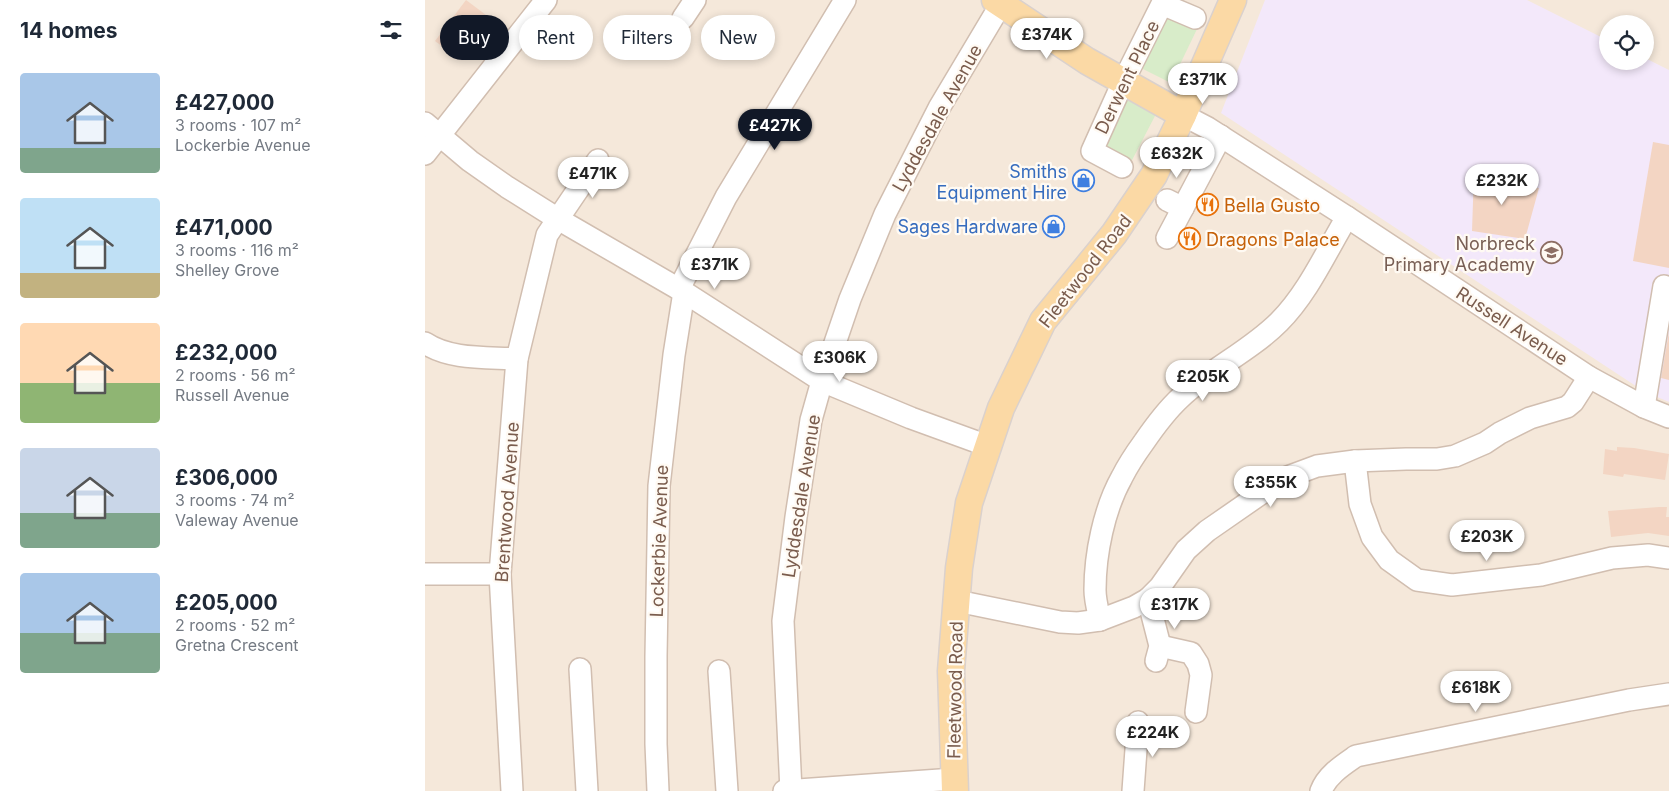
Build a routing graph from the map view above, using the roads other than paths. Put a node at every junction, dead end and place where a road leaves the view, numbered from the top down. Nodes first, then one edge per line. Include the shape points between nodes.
1 (546, 0) edge
2 (695, 0) edge
3 (845, 0) edge
4 (1233, 0) edge
5 (998, 2) edge
6 (685, 15) edge
7 (1195, 18) dead end
8 (1123, 82) junction
9 (1183, 115) junction
10 (432, 128) edge
11 (1221, 136) junction
12 (425, 154) edge
13 (598, 160) dead end
14 (1122, 167) dead end
15 (1347, 217) junction
16 (558, 219) junction
17 (1167, 238) dead end
18 (1664, 286) dead end
19 (682, 290) junction
20 (425, 343) edge
21 (517, 359) junction
22 (1589, 377) junction
23 (822, 381) junction
24 (1644, 407) junction
25 (1669, 417) edge
26 (988, 446) junction
27 (1355, 461) junction
28 (1669, 558) edge
29 (425, 574) edge
30 (500, 574) junction
31 (1148, 599) junction
32 (957, 601) junction
33 (1100, 620) junction
34 (579, 669) dead end
35 (719, 671) dead end
36 (1669, 694) edge
37 (1197, 712) dead end
38 (1138, 722) dead end
39 (955, 785) edge
40 (512, 791) edge
41 (587, 791) edge
42 (658, 791) edge
43 (727, 791) edge
44 (784, 791) edge
45 (791, 791) edge
46 (1133, 791) edge
47 (1321, 791) edge

1 - 10 street
2 - 6 street
3 - 19 street, Lockerbie Avenue via 726,197
4 - 9 main road, Fleetwood Road
5 - 8 main road
5 - 23 street, Lyddesdale Avenue via 885,214 850,299
7 - 8 street, Derwent Place via 1162,4
8 - 9 main road
8 - 14 street, Derwent Place via 1092,151
9 - 11 street, Russell Avenue
9 - 26 main road, Fleetwood Road via 1154,175 1132,210 1043,321 1001,408
10 - 12 street
10 - 16 street via 470,161
11 - 15 street, Russell Avenue
11 - 17 street via 1175,204
13 - 16 street, Brentwood Avenue
15 - 22 street, Russell Avenue
15 - 33 street via 1314,274 1280,321 1180,397 1159,420 1121,478 1104,524 1098,554 1095,592
16 - 19 street
16 - 21 street, Brentwood Avenue via 547,236
18 - 24 street
19 - 23 street
19 - 42 street, Lockerbie Avenue via 659,486
20 - 21 street via 449,353
21 - 30 street, Brentwood Avenue
22 - 24 street, Russell Avenue
22 - 27 street via 1567,407 1530,418 1455,456
23 - 26 street
23 - 45 street, Lyddesdale Avenue via 811,420 783,621
24 - 25 street, Russell Avenue
26 - 32 main road, Fleetwood Road via 969,503
27 - 28 street via 1360,504 1371,537 1389,560 1417,580 1452,585 1541,574 1612,558 1648,555
27 - 31 street via 1317,466 1282,479 1207,531 1186,550
29 - 30 street
30 - 40 street, Brentwood Avenue
31 - 33 street
31 - 37 street via 1158,654 1191,653 1198,664 1201,675
32 - 33 street via 1060,622
32 - 39 main road, Fleetwood Road via 951,672
34 - 41 street
35 - 43 street
36 - 47 street via 1356,756 1338,769
38 - 46 street
39 - 45 street
44 - 45 street

